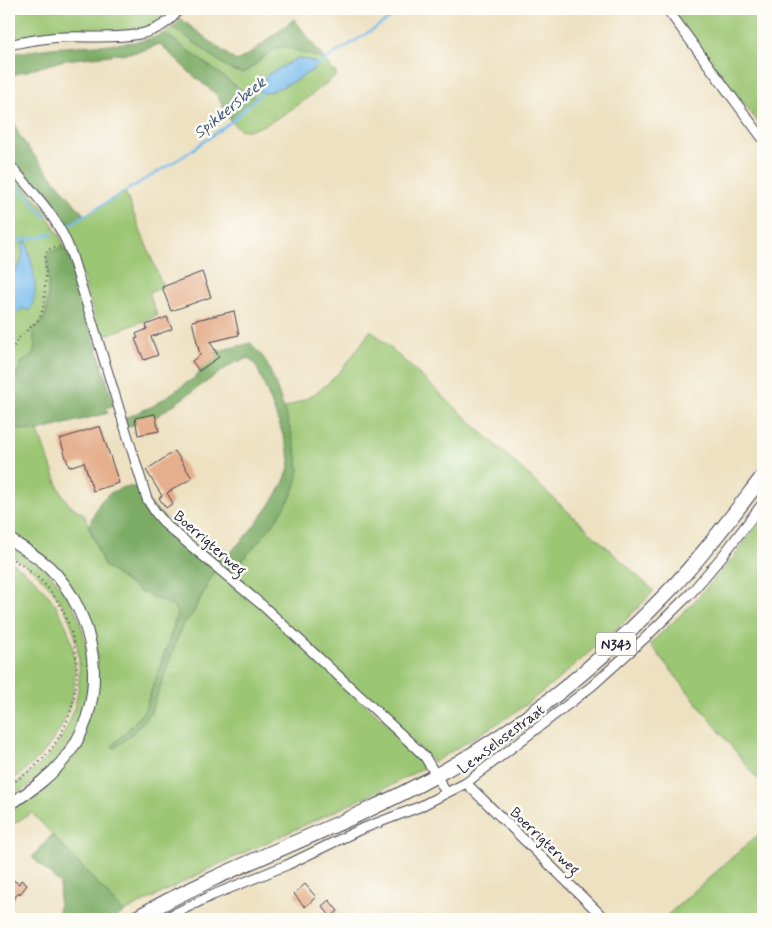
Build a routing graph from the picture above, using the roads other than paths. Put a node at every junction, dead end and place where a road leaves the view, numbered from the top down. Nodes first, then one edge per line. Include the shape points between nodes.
1 (179, 9) edge
2 (667, 9) edge
3 (9, 45) edge
4 (763, 139) edge
5 (9, 164) edge
6 (763, 476) edge
7 (763, 503) edge
8 (9, 539) edge
9 (436, 776) junction
10 (466, 783) junction
11 (446, 792) junction
12 (9, 805) edge
13 (134, 919) edge
14 (164, 919) edge
15 (605, 919) edge

1 - 3 street via 153,30 136,34 61,37
2 - 4 street
5 - 9 street, Boerrigterweg via 46,206 67,244 134,462 147,499 156,513 167,526 262,605 417,749
6 - 9 main road, N343 via 691,566 612,648 526,719
7 - 10 street, Lemselosestraat via 691,593 645,638 592,686
8 - 12 street via 48,566 77,602 91,649 94,679 87,716 70,752 44,781
9 - 11 street, Boerrigterweg
9 - 13 main road, N343
10 - 11 street, Lemselosestraat
10 - 15 street, Boerrigterweg
11 - 14 street, Lemselosestraat via 419,807 359,830

